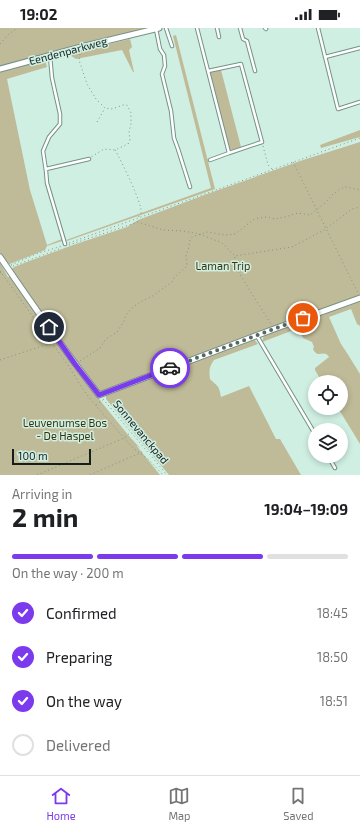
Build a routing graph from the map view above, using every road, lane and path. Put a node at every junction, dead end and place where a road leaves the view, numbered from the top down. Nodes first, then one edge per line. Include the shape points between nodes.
1 (18, 28) edge
2 (157, 28) edge
3 (166, 28) edge
4 (197, 28) edge
5 (217, 28) edge
6 (240, 28) edge
7 (318, 28) edge
8 (219, 37) dead end
9 (0, 44) edge
10 (172, 46) dead end
11 (81, 47) junction
12 (360, 48) edge
13 (50, 55) junction
14 (325, 57) junction
15 (0, 69) edge
16 (208, 71) junction
17 (255, 71) dead end
18 (360, 102) edge
19 (105, 108) junction
20 (97, 122) dead end
21 (360, 138) edge
22 (262, 142) junction
23 (115, 150) junction
24 (229, 153) junction
25 (89, 158) joint
26 (210, 160) dead end
27 (293, 161) junction
28 (46, 168) junction
29 (272, 169) junction
30 (190, 187) dead end
31 (360, 190) edge
32 (360, 207) edge
33 (317, 210) junction
34 (138, 218) junction
35 (326, 228) junction
36 (200, 234) junction
37 (65, 244) junction
38 (235, 256) junction
39 (0, 257) edge
40 (7, 267) junction
41 (0, 272) edge
42 (360, 298) edge
43 (274, 329) junction
44 (257, 335) junction
45 (51, 342) junction
46 (0, 360) edge
47 (75, 364) junction
48 (96, 406) junction
49 (309, 423) edge
50 (131, 432) junction
51 (124, 438) junction
52 (145, 450) junction
53 (140, 453) junction
54 (332, 463) edge
55 (335, 468) dead end
56 (37, 475) edge
57 (90, 475) edge
58 (163, 475) edge
59 (167, 475) edge

1 - 9 path
2 - 11 street, Eendenparkweg
2 - 30 lane via 160,49 164,55 165,66 162,74 171,111 174,138
3 - 10 lane
4 - 16 lane
5 - 8 lane
6 - 17 lane via 243,39 248,41
7 - 14 lane
11 - 13 street, Eendenparkweg
11 - 19 path via 79,60 87,84
12 - 14 lane
13 - 15 street, Eendenparkweg
13 - 28 lane via 60,124 43,151
14 - 18 lane via 338,109
16 - 22 lane via 241,64
16 - 24 lane
19 - 20 path
19 - 23 path via 127,105 131,113 130,140 128,144
21 - 27 path
22 - 24 lane
22 - 29 path via 268,165
23 - 25 path via 104,149
23 - 34 path via 142,210
24 - 26 lane
25 - 28 lane
27 - 29 path
27 - 33 path
28 - 37 lane via 47,183
29 - 34 path
31 - 33 path via 346,187 340,189
32 - 35 path via 352,209
33 - 35 path
33 - 36 path via 310,215 298,213 275,219 258,218 235,234
34 - 37 path
35 - 38 path via 292,247
35 - 42 path
36 - 38 path via 222,243
36 - 40 path via 163,230 136,222
36 - 47 path via 190,240 187,264 172,282 136,305 126,315 117,332 106,339 100,348
37 - 40 path
38 - 43 path via 234,265
39 - 40 street
40 - 47 street
41 - 45 path, Sonnevanckpad
42 - 43 street
43 - 44 street
44 - 47 street via 99,395
44 - 49 lane
45 - 46 path
45 - 48 path, Sonnevanckpad
48 - 50 path, Sonnevanckpad via 103,400
48 - 51 path, Sonnevanckpad
50 - 51 path
50 - 52 path, Sonnevanckpad
51 - 53 path, Sonnevanckpad
51 - 56 path
52 - 53 path
52 - 59 path, Sonnevanckpad
53 - 57 path
53 - 58 path, Sonnevanckpad
54 - 55 lane

